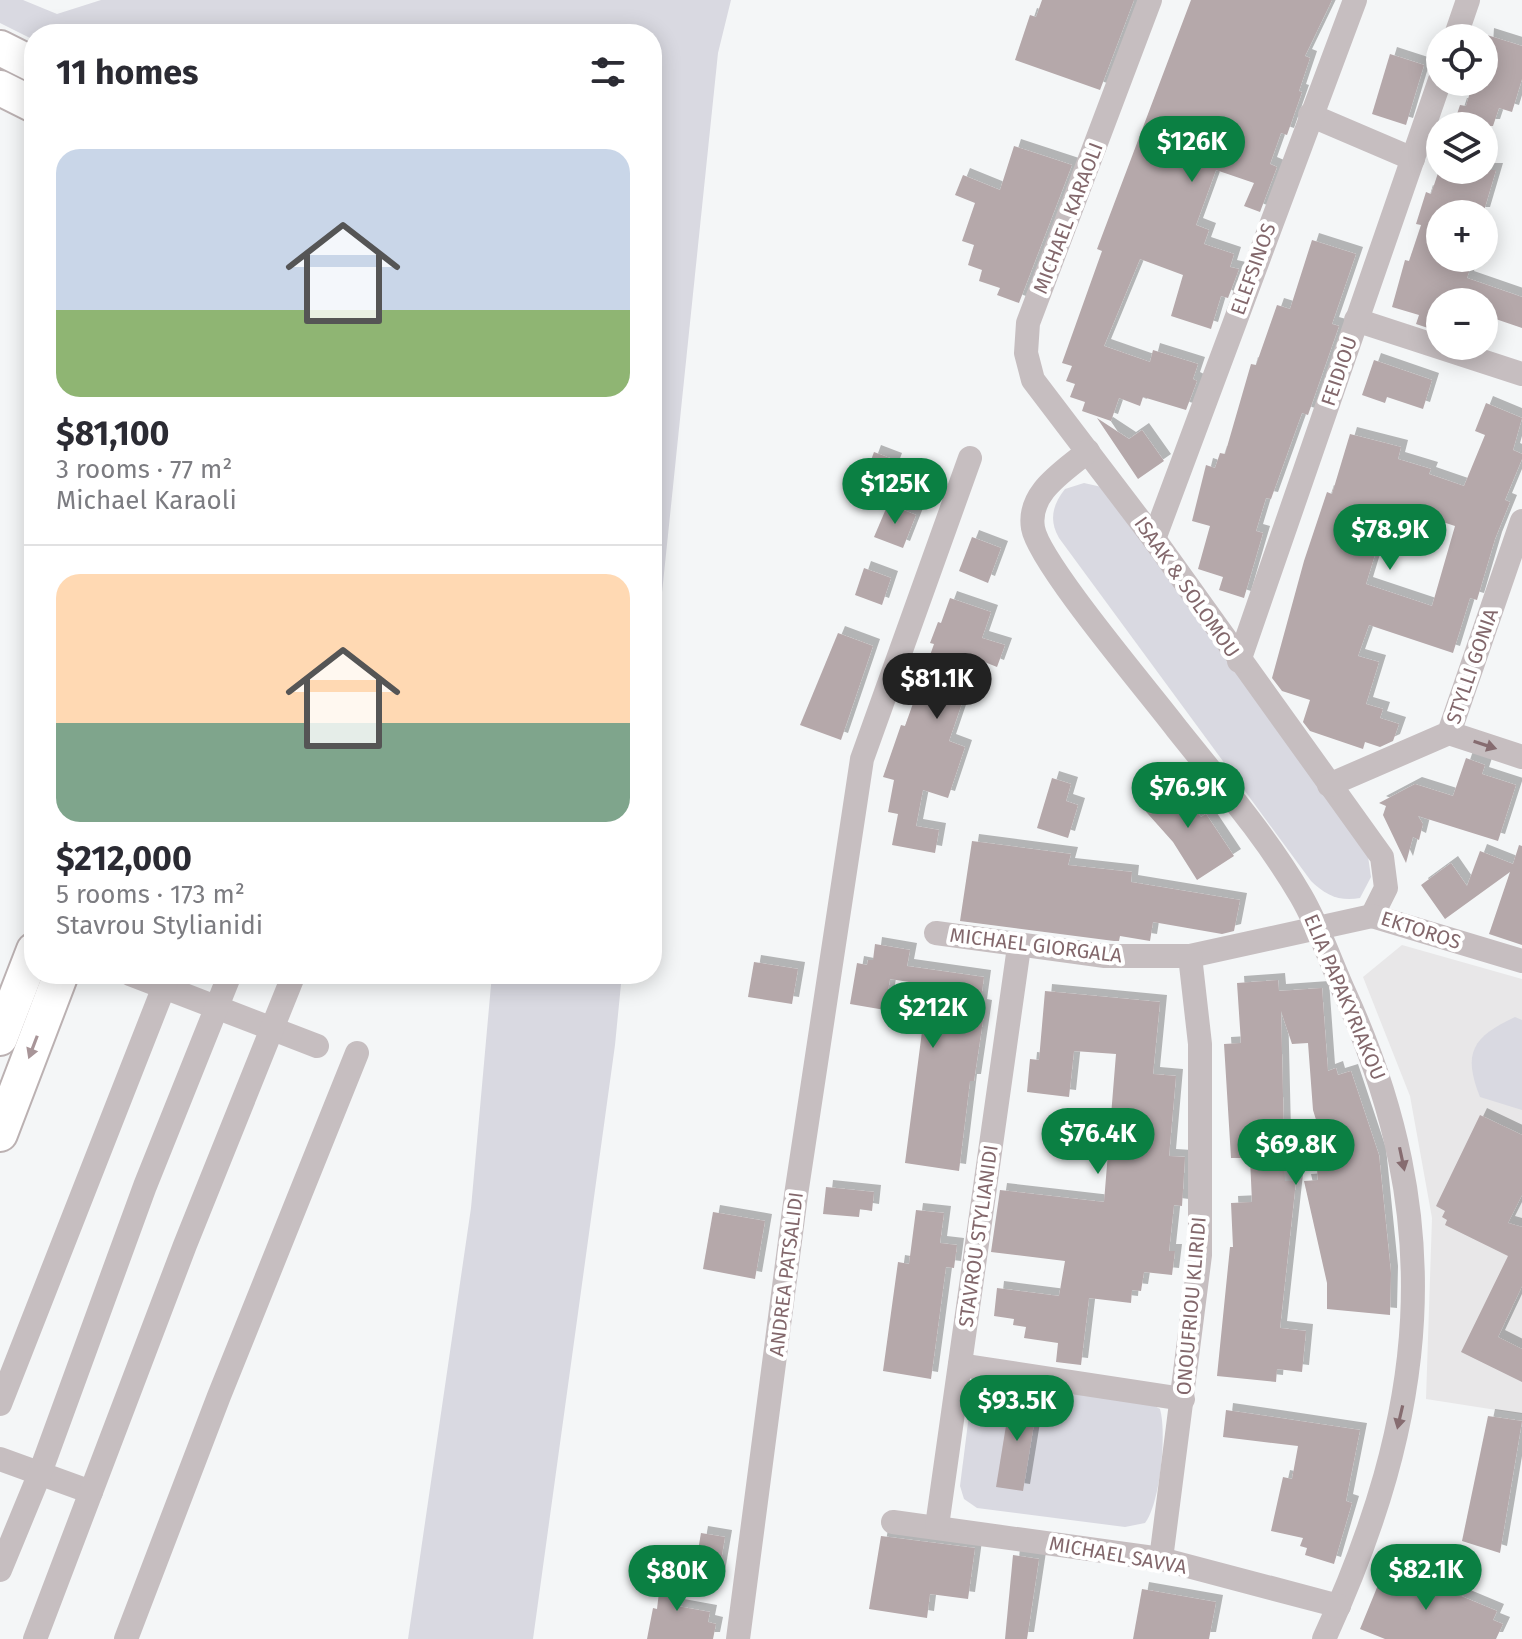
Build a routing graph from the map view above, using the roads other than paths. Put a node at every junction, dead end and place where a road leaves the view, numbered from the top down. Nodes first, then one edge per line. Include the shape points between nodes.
1 (1150, 0) edge
2 (1355, 0) edge
3 (1468, 0) edge
4 (1460, 24) edge
5 (0, 48) edge
6 (24, 60) edge
7 (0, 88) edge
8 (1435, 96) edge
9 (24, 100) edge
10 (1310, 115) junction
11 (1413, 159) junction
12 (1356, 320) junction
13 (1522, 374) edge
14 (1042, 392) joint
15 (1088, 451) junction
16 (970, 458) dead end
17 (1522, 521) edge
18 (1154, 539) junction
19 (1517, 555) edge
20 (1239, 661) junction
21 (1449, 733) junction
22 (1522, 757) edge
23 (1329, 785) junction
24 (1372, 916) junction
25 (1318, 928) junction
26 (936, 933) dead end
27 (1019, 947) junction
28 (1190, 956) junction
29 (1522, 961) edge
30 (24, 976) edge
31 (57, 984) edge
32 (166, 984) edge
33 (173, 984) edge
34 (226, 984) edge
35 (290, 984) edge
36 (217, 1007) junction
37 (272, 1029) junction
38 (0, 1038) edge
39 (317, 1046) dead end
40 (357, 1053) dead end
41 (0, 1134) edge
42 (960, 1365) junction
43 (1183, 1399) junction
44 (0, 1404) edge
45 (0, 1459) edge
46 (40, 1473) junction
47 (91, 1492) junction
48 (893, 1522) dead end
49 (937, 1526) junction
50 (1161, 1559) junction
51 (0, 1570) edge
52 (1339, 1606) junction
53 (35, 1639) edge
54 (126, 1639) edge
55 (738, 1639) edge
56 (1324, 1639) edge

1 - 14 street, MICHAEL KARAOLI via 1028,323 1027,363
2 - 10 street, ELEFSINOS
3 - 4 street
5 - 6 street
7 - 9 street
8 - 11 street, FEIDIOU
10 - 11 street
10 - 18 street, ELEFSINOS
11 - 12 street, FEIDIOU
12 - 13 street
12 - 20 street, FEIDIOU
14 - 15 street, ISAAK & SOLOMOU
15 - 18 street, ISAAK & SOLOMOU
15 - 25 street, ELIA PAPAKYRIAKOU via 1042,491 1033,514 1036,538 1266,843
16 - 55 street, ANDREA PATSALIDI via 862,759
17 - 19 street, STYLLI GONIA
18 - 20 street, ISAAK & SOLOMOU
19 - 21 street, STYLLI GONIA
20 - 23 street, ISAAK & SOLOMOU
21 -> 22 street
21 - 23 street, STYLLI GONIA
23 - 24 street, EKTOROS via 1382,857 1386,888
24 - 25 street, MICHAEL GIORGALA
24 - 29 street, EKTOROS
25 - 28 street, MICHAEL GIORGALA
25 -> 52 street, ELIA PAPAKYRIAKOU via 1390,1109 1413,1234 1403,1406 1373,1516
26 - 27 street, MICHAEL GIORGALA
27 - 28 street, MICHAEL GIORGALA via 1105,956
27 - 42 street, STAVROU STYLIANIDI
28 - 43 street, ONOUFRIOU KLIRIDI via 1200,1044 1200,1255
30 - 38 street
31 -> 41 street
32 - 44 street
33 - 36 street
34 - 36 street
35 - 37 street
36 - 37 street
36 - 46 street
37 - 39 street
37 - 47 street
40 - 54 street
42 - 43 street
42 - 49 street, STAVROU STYLIANIDI
43 - 50 street, ONOUFRIOU KLIRIDI
45 - 46 street
46 - 47 street
46 - 51 street
47 - 53 street
48 - 49 street, MICHAEL SAVVA
49 - 50 street, MICHAEL SAVVA
50 - 52 street, MICHAEL SAVVA
52 - 56 street, ELIA PAPAKYRIAKOU

